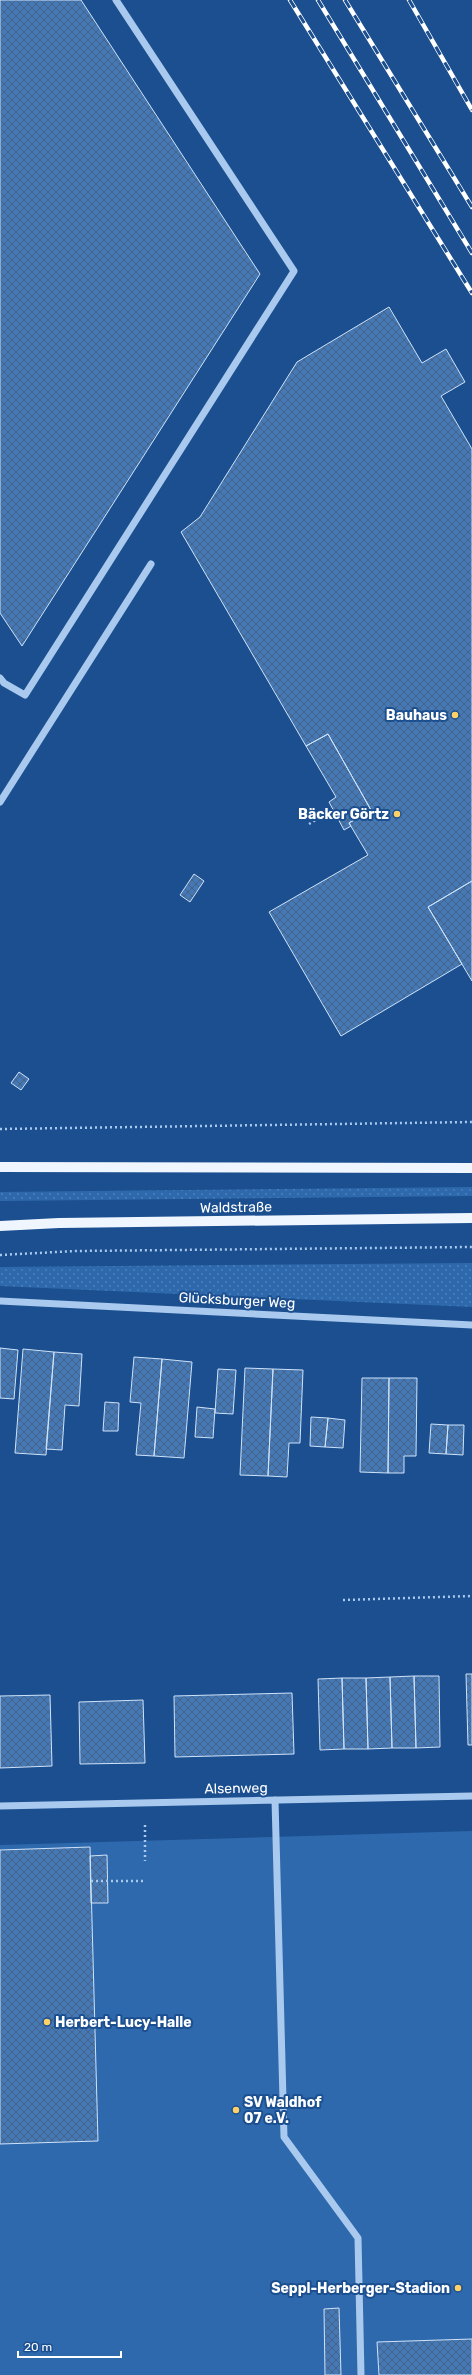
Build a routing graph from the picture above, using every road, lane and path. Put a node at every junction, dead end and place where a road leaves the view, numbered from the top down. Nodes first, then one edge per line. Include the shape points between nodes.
1 (116, 0) edge
2 (151, 564) dead end
3 (0, 678) edge
4 (1, 800) edge
5 (333, 810) dead end
6 (309, 824) dead end
7 (472, 1122) edge
8 (0, 1129) edge
9 (0, 1166) edge
10 (472, 1168) edge
11 (472, 1218) edge
12 (0, 1226) edge
13 (472, 1247) edge
14 (0, 1255) edge
15 (0, 1301) edge
16 (472, 1325) edge
17 (472, 1596) edge
18 (343, 1600) dead end
19 (472, 1796) edge
20 (275, 1800) junction
21 (144, 1803) junction
22 (0, 1806) edge
23 (146, 1861) dead end
24 (91, 1881) dead end
25 (146, 1881) dead end
26 (361, 2375) edge

1 - 3 street via 294,271 25,695
2 - 4 street
5 - 6 path
7 - 8 path
9 - 10 main road
11 - 12 main road, Waldstraße
13 - 14 path via 76,1251
15 - 16 street, Glücksburger Weg
17 - 18 path
19 - 20 street, Alsenweg
20 - 21 street, Alsenweg
20 - 26 street via 284,2137 358,2238
21 - 22 street, Alsenweg
21 - 23 path
24 - 25 path

